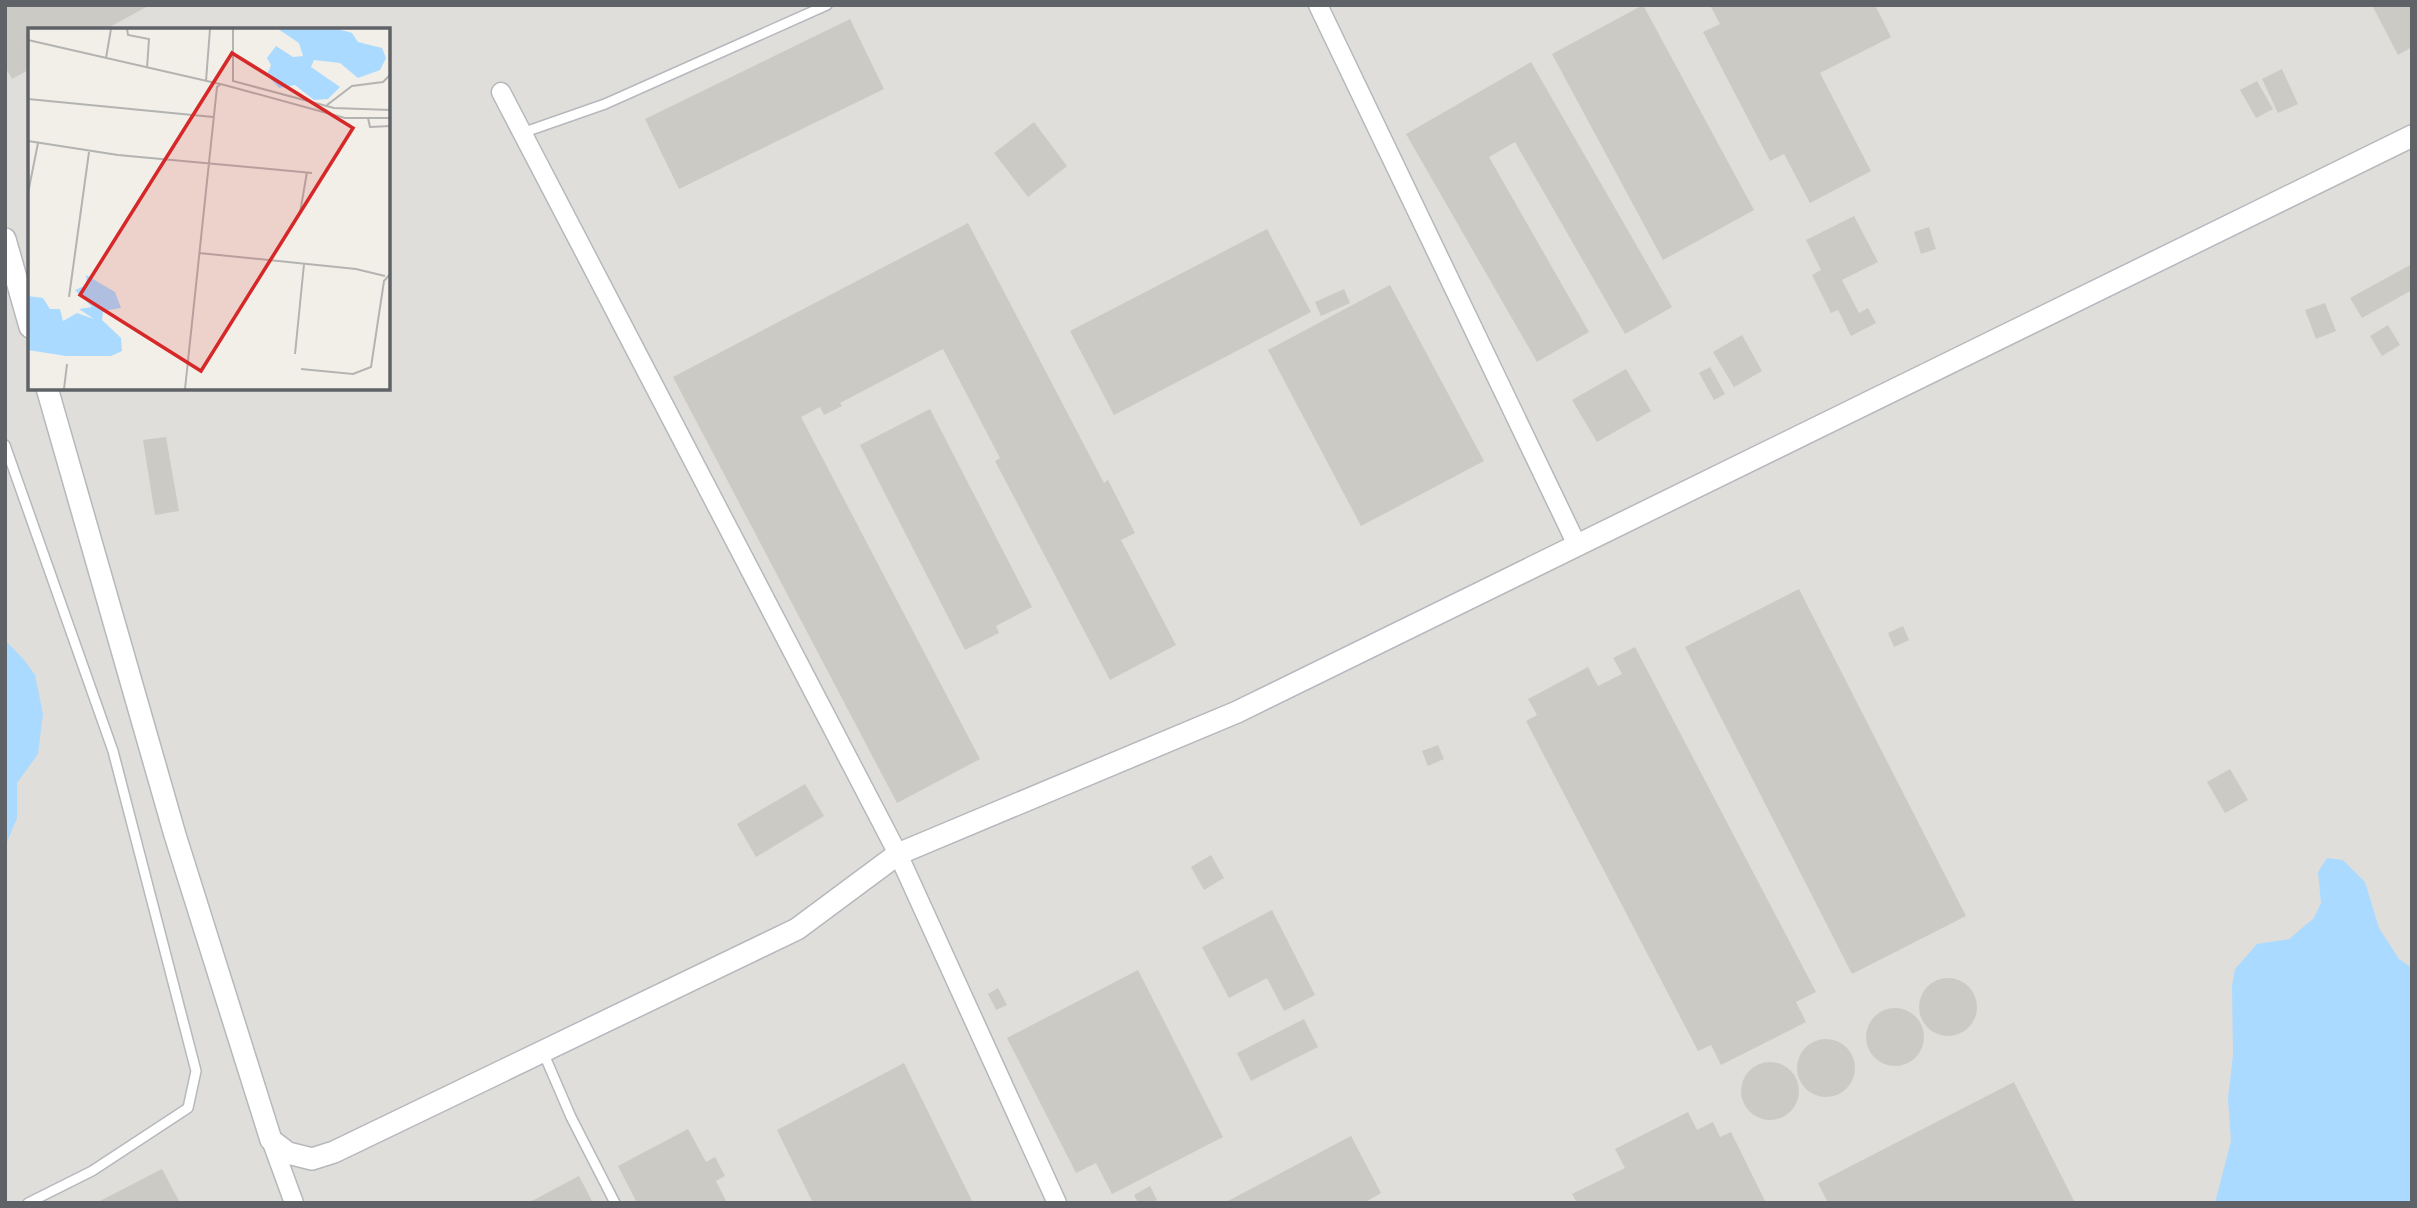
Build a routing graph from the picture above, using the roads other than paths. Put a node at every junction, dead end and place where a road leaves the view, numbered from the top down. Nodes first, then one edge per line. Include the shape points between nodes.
1 (827, 5) edge
2 (1318, 5) edge
3 (501, 92) dead end
4 (522, 133) junction
5 (2412, 136) edge
6 (5, 239) edge
7 (28, 320) edge
8 (48, 390) edge
9 (5, 445) edge
10 (1577, 545) junction
11 (898, 854) junction
12 (543, 1052) junction
13 (271, 1140) junction
14 (29, 1203) edge
15 (294, 1203) edge
16 (615, 1203) edge
17 (1057, 1203) edge

1 - 4 lane via 606,104
2 - 10 street
3 - 4 street
4 - 11 street
5 - 10 street
6 - 7 street
8 - 13 street via 175,835
9 - 14 lane via 113,751 196,1072 188,1108 92,1171
10 - 11 street via 1237,712
11 - 12 street via 797,929
11 - 17 street
12 - 13 street via 334,1152 312,1158 288,1153
12 - 16 lane
13 - 15 street

